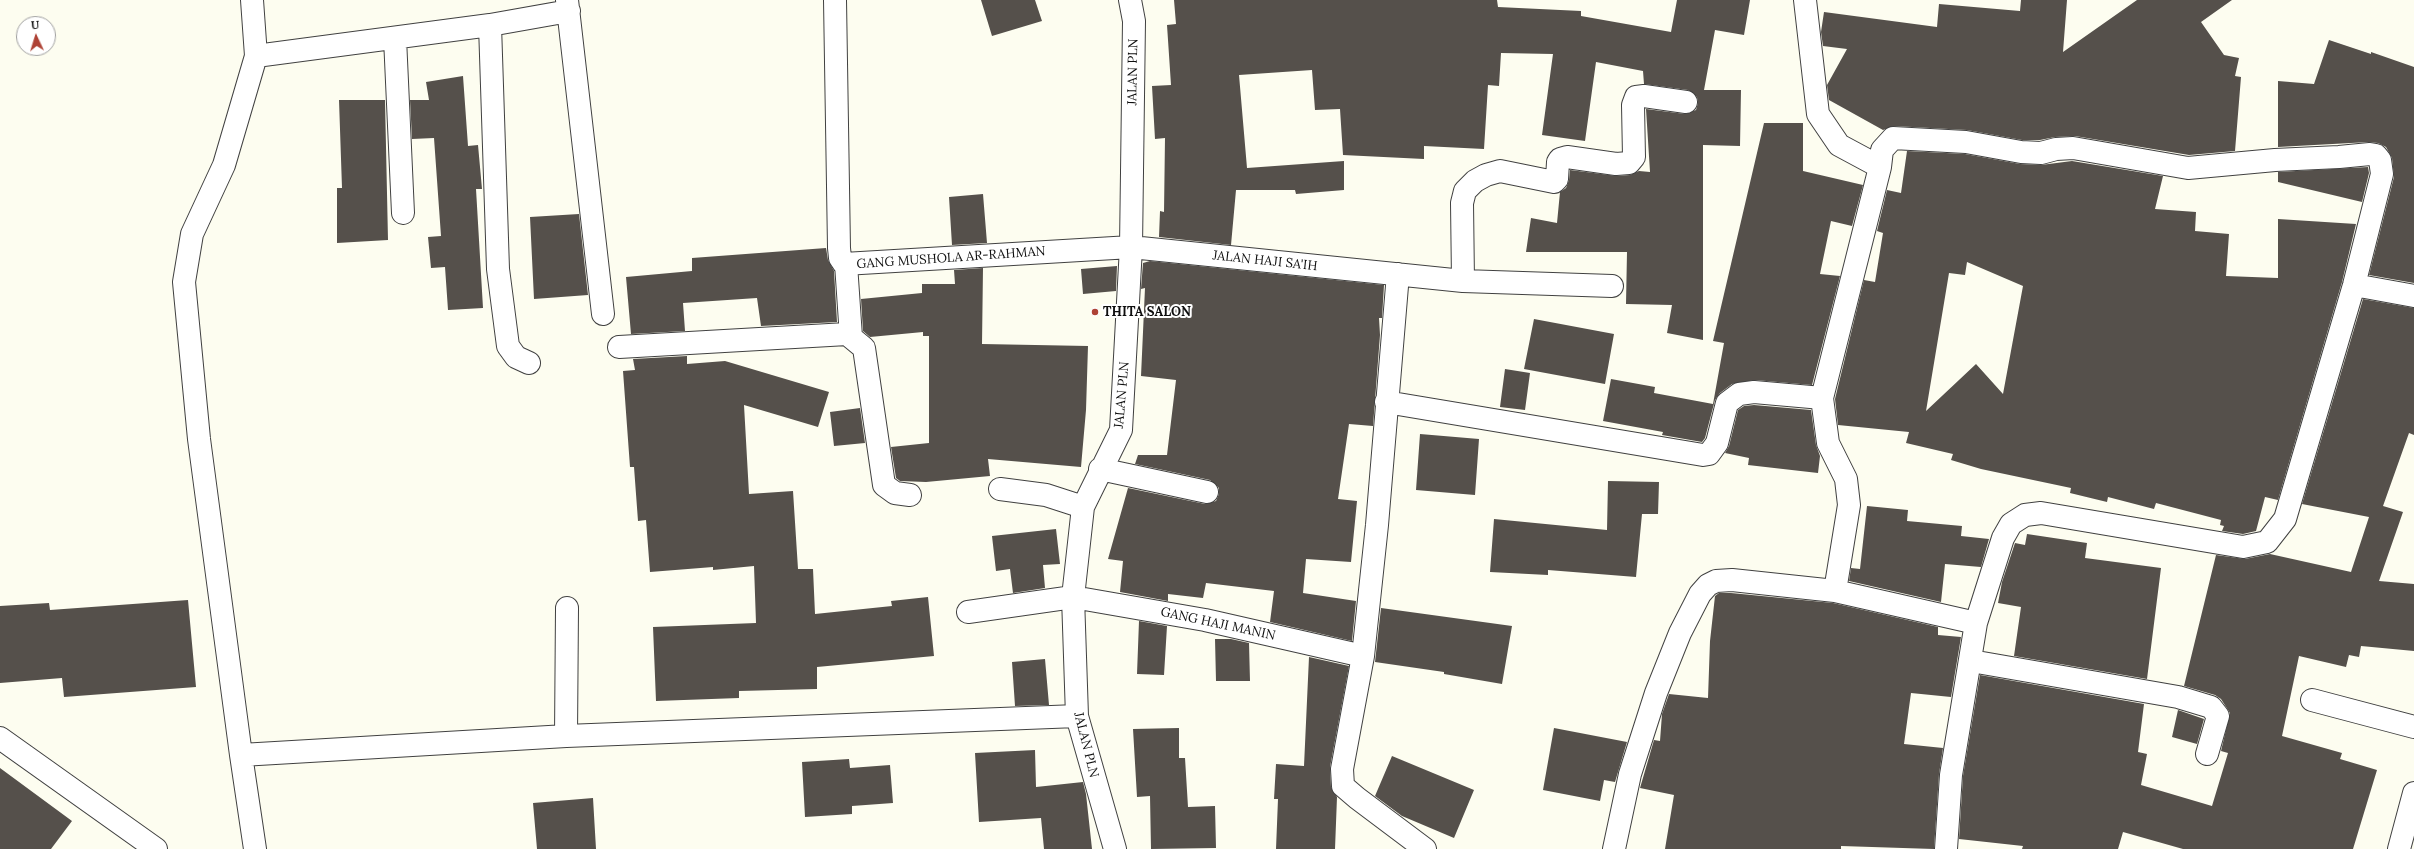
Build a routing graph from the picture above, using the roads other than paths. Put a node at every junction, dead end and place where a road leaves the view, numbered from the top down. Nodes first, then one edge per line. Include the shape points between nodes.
1 (252, 0) edge
2 (835, 0) edge
3 (1130, 0) edge
4 (1805, 0) edge
5 (568, 6) edge
6 (490, 25) junction
7 (395, 38) junction
8 (256, 56) junction
9 (1686, 102) dead end
10 (1880, 167) junction
11 (403, 213) dead end
12 (1131, 247) junction
13 (846, 264) junction
14 (1398, 274) junction
15 (1463, 281) junction
16 (2354, 285) junction
17 (1612, 286) dead end
18 (2414, 296) edge
19 (603, 314) dead end
20 (851, 337) junction
21 (619, 348) dead end
22 (529, 364) dead end
23 (1822, 398) junction
24 (1386, 402) junction
25 (1100, 469) junction
26 (1000, 489) dead end
27 (1207, 492) dead end
28 (910, 495) dead end
29 (1083, 507) junction
30 (1835, 591) junction
31 (1073, 597) junction
32 (567, 608) dead end
33 (968, 612) dead end
34 (1976, 623) junction
35 (1363, 656) junction
36 (1971, 661) junction
37 (2312, 700) dead end
38 (1077, 716) junction
39 (2414, 727) edge
40 (566, 736) junction
41 (0, 738) edge
42 (2207, 754) dead end
43 (241, 755) junction
44 (2414, 793) edge
45 (156, 849) edge
46 (255, 849) edge
47 (1115, 849) edge
48 (1424, 849) edge
49 (1614, 849) edge
50 (1946, 849) edge
51 (2399, 849) edge

1 - 8 street
2 - 13 street, GANG MUSHOLA AR-RAHMAN via 839,248 840,258
3 - 12 street, JALAN PLN via 1134,21
4 - 10 street via 1818,114 1839,144
5 - 6 street
5 - 19 street
6 - 7 street
6 - 22 street via 498,269 508,346 516,357
7 - 8 street
7 - 11 street
8 - 43 street via 224,165 192,234 184,282 199,439
9 - 15 street via 1636,97 1633,105 1634,157 1629,164 1567,157 1558,162 1557,179 1554,182 1500,172 1475,181 1465,191 1462,203
10 - 16 street via 1882,150 1893,138 1966,142 2020,152 2041,153 2073,148 2188,168 2376,155 2380,160 2382,174
10 - 23 street
12 - 13 street, GANG MUSHOLA AR-RAHMAN
12 - 14 street, JALAN HAJI SA'IH
12 - 25 street, JALAN PLN via 1121,430
13 - 20 street
14 - 15 street, JALAN HAJI SA'IH
14 - 24 street
15 - 17 street, JALAN HAJI SA'IH
16 - 18 street
16 - 34 street via 2285,519 2267,542 2243,547 2041,513 2025,515 2011,524 2003,538
20 - 21 street via 847,334
20 - 28 street via 864,348 884,485 895,493
23 - 24 street via 1754,392 1739,394 1727,403 1717,443 1709,454 1703,455
23 - 30 street via 1828,443 1846,479 1850,505
24 - 35 street via 1377,526
25 - 27 street
25 - 29 street, JALAN PLN
26 - 29 street via 1046,495
29 - 31 street, JALAN PLN
30 - 34 street
30 - 49 street via 1732,580 1716,581 1700,594 1680,633 1656,693 1630,774
31 - 33 street, GANG HAJI MANIN
31 - 35 street, GANG HAJI MANIN via 1205,620
31 - 38 street, JALAN PLN
32 - 40 street
34 - 36 street
35 - 48 street via 1342,769 1343,786
36 - 42 street via 2178,697 2211,707 2218,716
36 - 50 street via 1951,775
37 - 39 street
38 - 40 street
38 - 47 street, JALAN PLN
40 - 43 street
41 - 45 street
43 - 46 street
44 - 51 street

